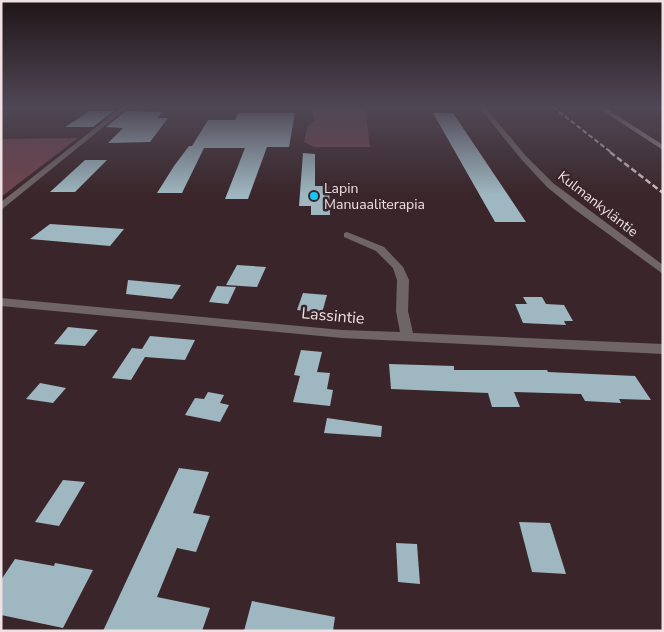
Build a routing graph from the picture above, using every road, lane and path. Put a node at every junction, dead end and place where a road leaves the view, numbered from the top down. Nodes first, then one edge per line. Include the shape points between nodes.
1 (88, 136) edge
2 (508, 136) edge
3 (645, 136) edge
4 (663, 148) edge
5 (1, 207) edge
6 (347, 235) dead end
7 (663, 272) edge
8 (1, 302) edge
9 (408, 338) junction
10 (663, 349) edge

1 - 5 street
2 - 7 street, Kulmankyläntie via 549,184
3 - 4 main road
6 - 9 street via 380,249 398,267 404,280 402,310
8 - 9 street, Lassintie
9 - 10 street, Lassintie

